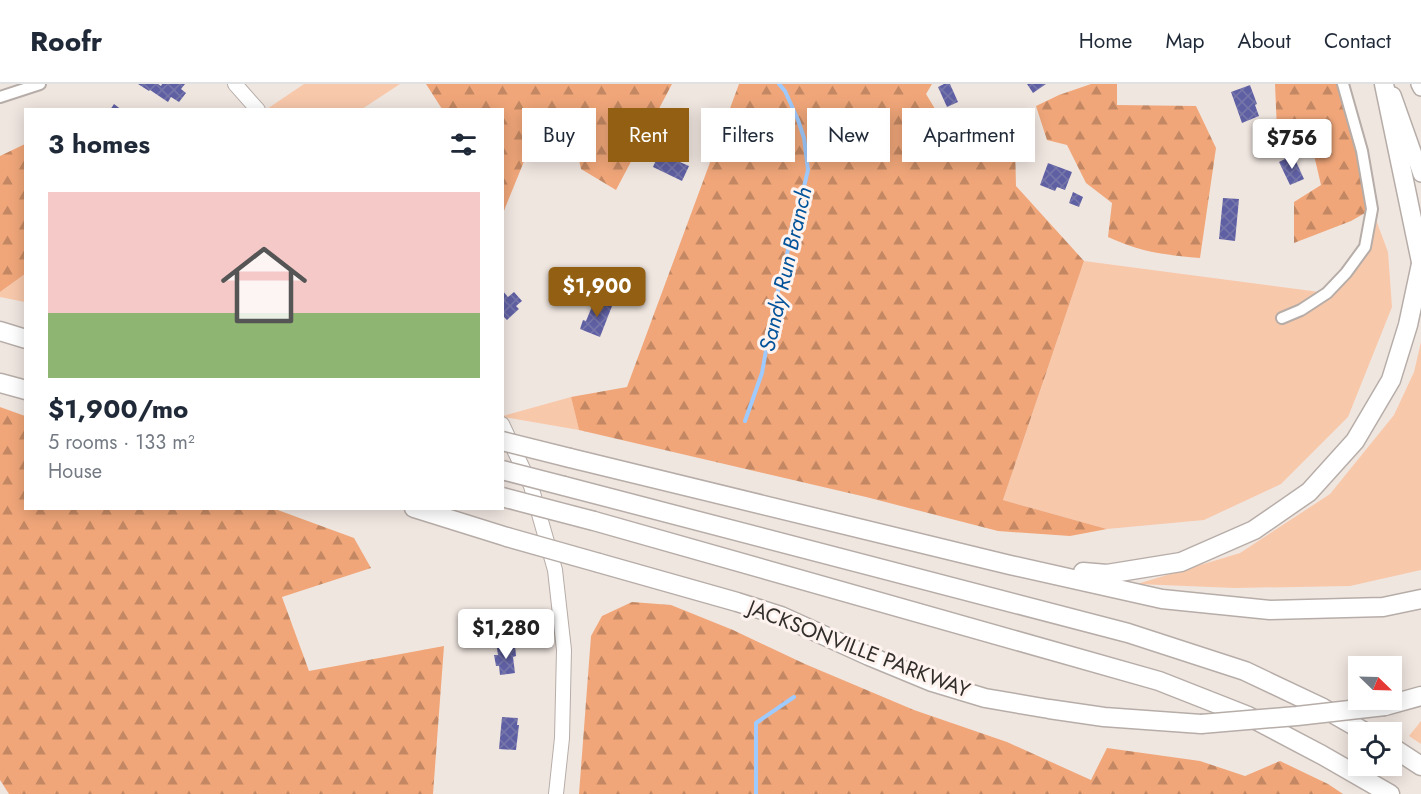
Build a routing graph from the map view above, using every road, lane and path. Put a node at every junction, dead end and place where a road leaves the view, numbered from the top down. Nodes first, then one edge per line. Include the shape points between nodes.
1 (40, 84) edge
2 (235, 84) edge
3 (1343, 84) edge
4 (1384, 84) edge
5 (1389, 84) edge
6 (1419, 84) edge
7 (1421, 88) edge
8 (0, 98) edge
9 (256, 108) edge
10 (1421, 174) edge
11 (1421, 263) edge
12 (1282, 318) dead end
13 (0, 324) edge
14 (24, 330) edge
15 (0, 332) edge
16 (24, 338) edge
17 (0, 373) edge
18 (24, 379) edge
19 (0, 383) edge
20 (24, 389) edge
21 (504, 428) edge
22 (504, 442) edge
23 (504, 471) edge
24 (504, 498) edge
25 (420, 510) edge
26 (1010, 565) junction
27 (1421, 599) edge
28 (1421, 696) edge
29 (1348, 722) edge
30 (1402, 754) edge
31 (1421, 766) edge
32 (556, 794) edge
33 (1390, 794) edge

1 - 8 street
2 - 9 main road
3 - 12 street via 1362,151 1372,209 1365,246 1327,293
4 - 11 highway
5 - 10 main road
6 - 7 main road
11 - 26 highway via 1391,380 1355,441 1309,492 1254,530 1181,562 1107,574
13 - 14 highway
15 - 16 highway
17 - 18 highway
19 - 20 highway
21 - 32 main road via 531,486 555,570 564,650
22 - 26 highway, bridge
23 - 29 highway, bridge via 1128,633 1245,671
24 - 33 highway, bridge via 1159,681 1248,716
25 - 28 highway, JACKSONVILLE PARKWAY, bridge via 781,616 932,682 985,698 1049,710 1202,724 1385,706
26 - 27 highway via 1162,599 1270,610 1383,607
30 - 31 highway

